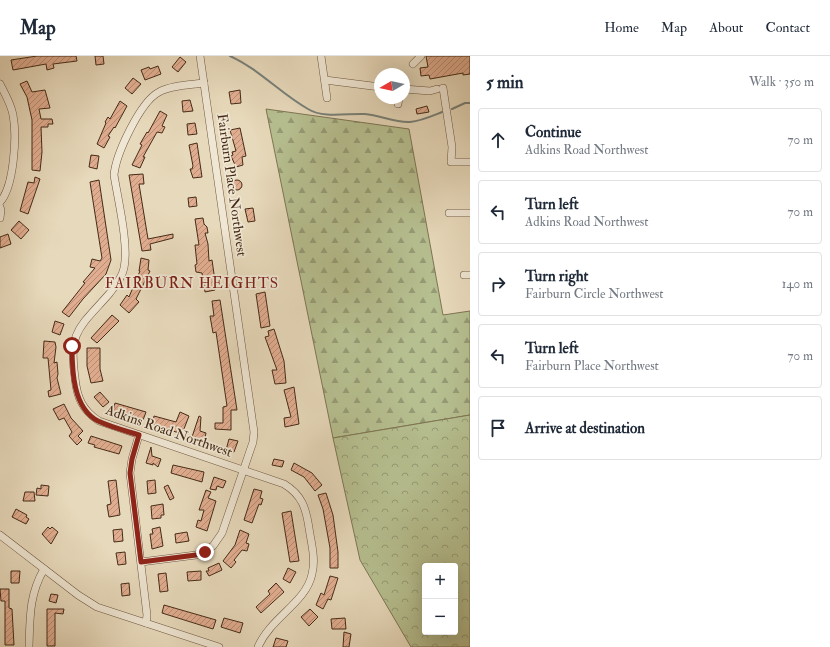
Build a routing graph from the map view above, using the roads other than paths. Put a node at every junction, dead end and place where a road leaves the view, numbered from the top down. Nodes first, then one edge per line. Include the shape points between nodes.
1 (200, 56) edge
2 (321, 56) edge
3 (412, 56) edge
4 (421, 56) edge
5 (325, 80) junction
6 (204, 83) junction
7 (0, 84) edge
8 (374, 86) edge
9 (410, 89) edge
10 (327, 98) dead end
11 (469, 164) edge
12 (0, 202) edge
13 (0, 206) edge
14 (449, 213) dead end
15 (470, 213) edge
16 (0, 218) edge
17 (139, 435) junction
18 (243, 470) junction
19 (0, 536) edge
20 (141, 562) junction
21 (44, 569) junction
22 (146, 623) junction
23 (29, 647) edge
24 (219, 647) edge
25 (258, 647) edge

1 - 6 street, Fairburn Place Northwest
2 - 5 street
3 - 4 street via 413,64
5 - 8 street
5 - 10 street
6 - 17 street, Adkins Road Northwest via 166,89 153,96 144,105 120,152 114,175 125,250 124,267 116,286 80,327 72,346 76,392 84,408 99,421
6 - 18 street, Fairburn Place Northwest via 254,422 252,442
7 - 12 street via 10,105 14,124 13,167 4,197
9 - 11 street via 440,89 452,147 451,162
13 - 16 street
14 - 15 street
17 - 18 street, Adkins Road Northwest
17 - 20 street via 130,473
18 - 20 street, Fairburn Place Northwest via 222,533 213,546 196,555
18 - 25 street, Adkins Road Northwest via 284,484 299,496 306,511 314,560 306,589 268,628
19 - 21 street
20 - 22 street
21 - 22 street via 97,606
21 - 23 street via 31,598
22 - 24 street

